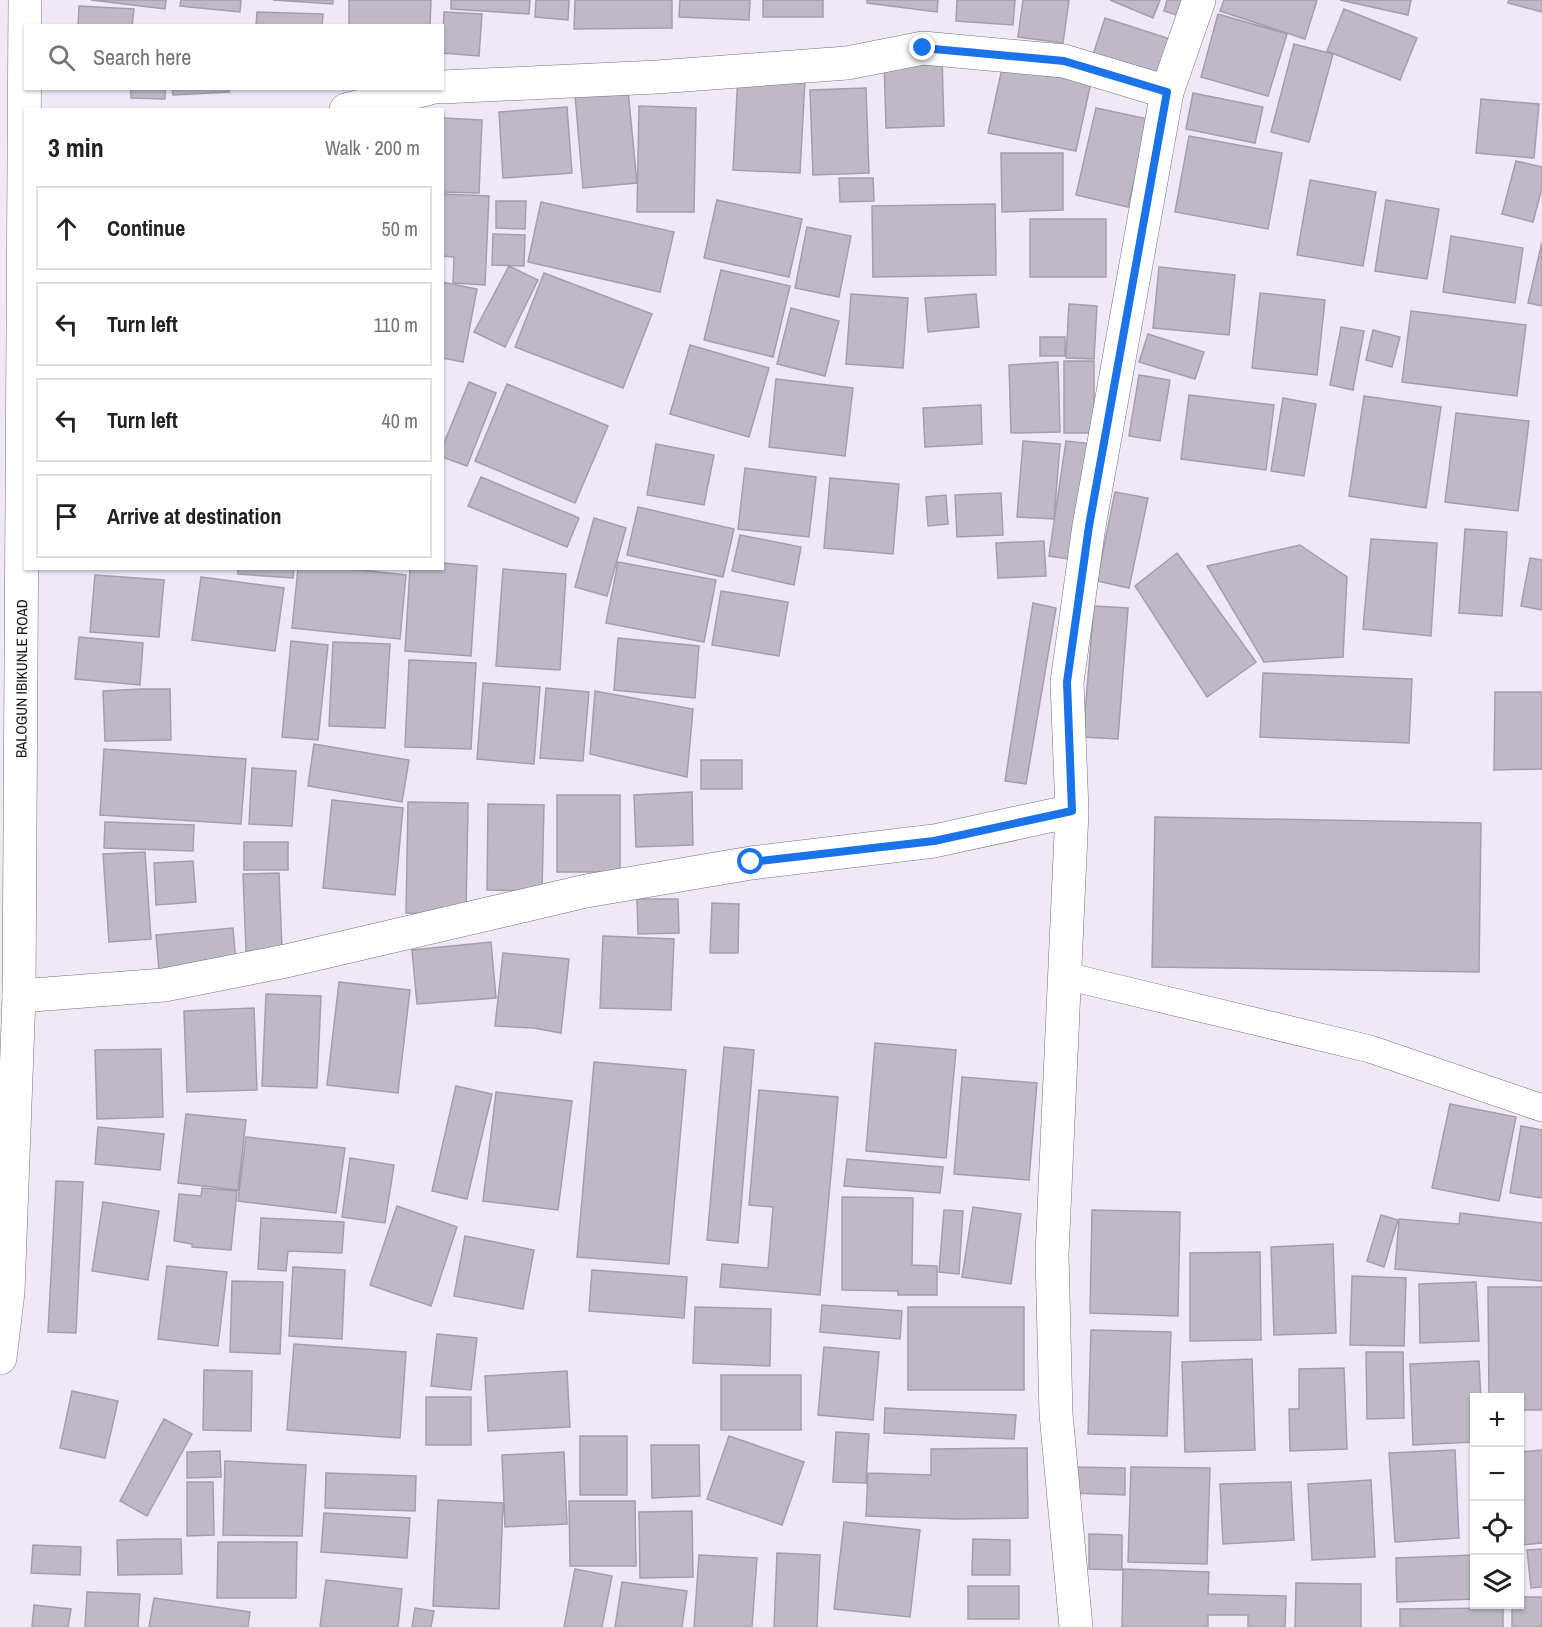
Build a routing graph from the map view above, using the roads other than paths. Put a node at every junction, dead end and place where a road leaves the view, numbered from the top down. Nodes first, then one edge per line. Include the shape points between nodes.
1 (25, 0) edge
2 (1199, 0) edge
3 (25, 24) edge
4 (444, 87) edge
5 (24, 90) edge
6 (421, 90) edge
7 (1167, 92) junction
8 (24, 108) edge
9 (354, 108) edge
10 (24, 122) edge
11 (10, 811) edge
12 (1072, 811) junction
13 (1066, 976) junction
14 (19, 996) junction
15 (1542, 1108) edge
16 (7, 1143) edge
17 (0, 1358) edge
18 (1076, 1627) edge

1 - 3 street, BALOGUN IBIKUNLE ROAD
2 - 7 street
4 - 7 street via 847,63 923,48 1064,61
5 - 8 street, BALOGUN IBIKUNLE ROAD
6 - 9 street
7 - 12 street via 1089,526 1067,682
10 - 11 street, BALOGUN IBIKUNLE ROAD
11 - 14 street, BALOGUN IBIKUNLE ROAD
12 - 13 street
12 - 14 street via 934,841 751,862 586,891 286,961 164,985
13 - 15 lane via 1370,1049
13 - 18 street via 1052,1256 1056,1414
14 - 16 street, BALOGUN IBIKUNLE ROAD
16 - 17 street, BALOGUN IBIKUNLE ROAD via 8,1292

